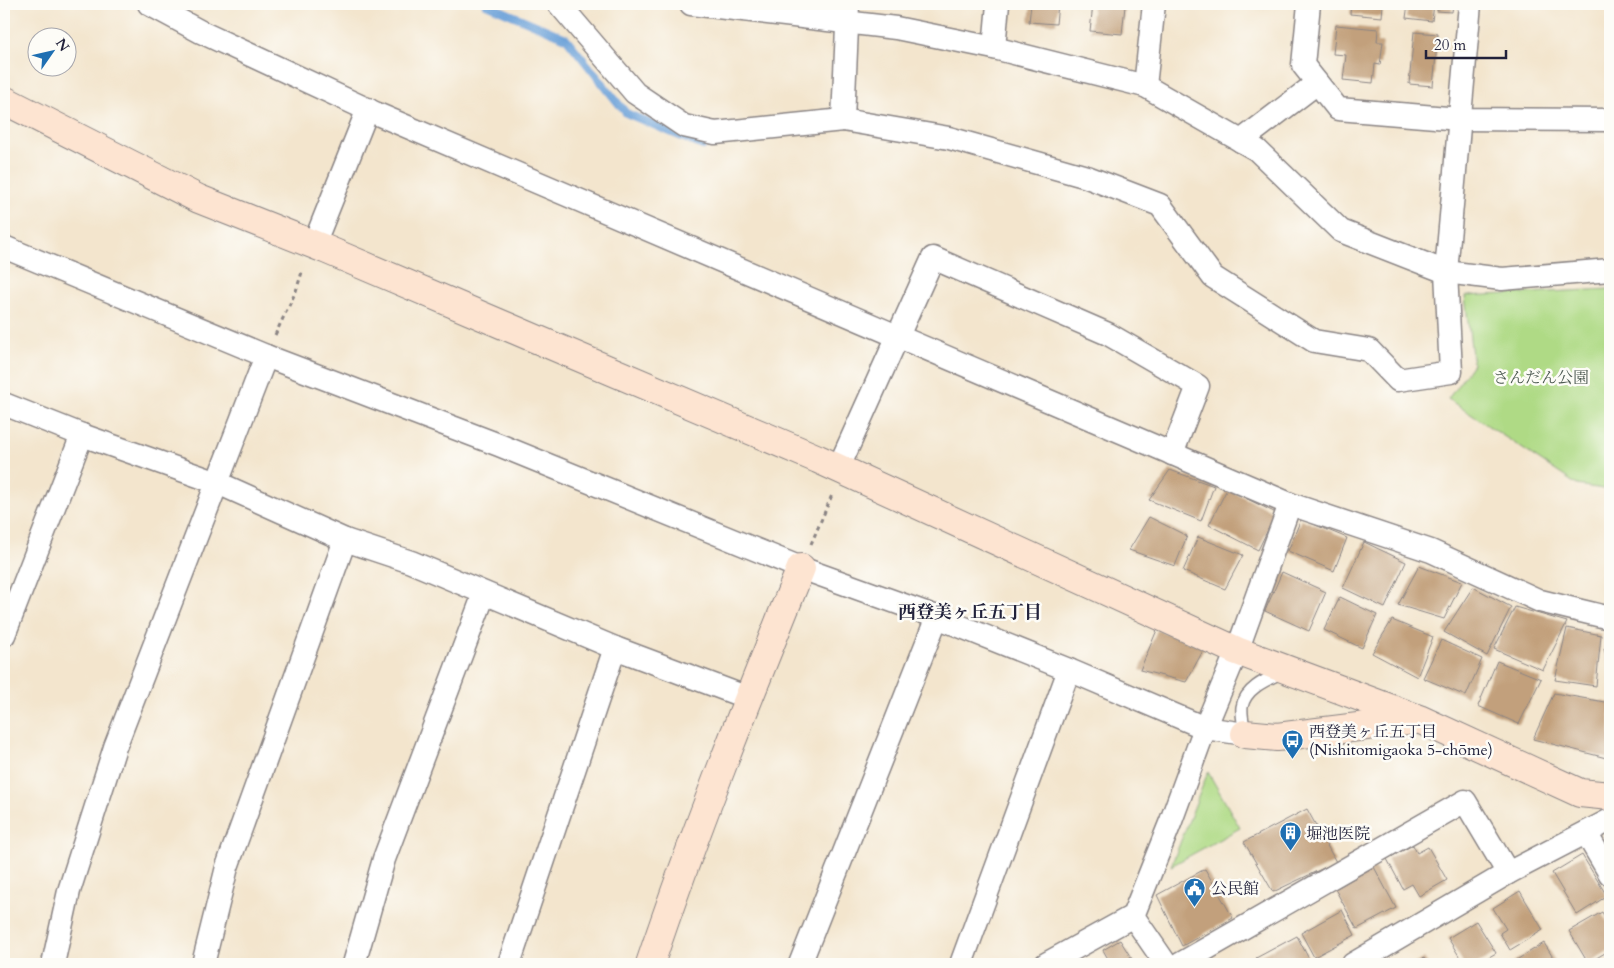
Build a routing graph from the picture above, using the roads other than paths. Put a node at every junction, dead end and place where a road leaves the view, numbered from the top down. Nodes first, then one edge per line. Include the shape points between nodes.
1 (150, 4) edge
2 (558, 4) edge
3 (691, 4) edge
4 (998, 4) edge
5 (1154, 4) edge
6 (1309, 4) edge
7 (1470, 4) edge
8 (847, 13) edge
9 (994, 48) junction
10 (1317, 83) junction
11 (1145, 86) junction
12 (4, 100) edge
13 (368, 109) junction
14 (1460, 119) junction
15 (843, 120) junction
16 (1610, 120) edge
17 (1241, 141) junction
18 (4, 247) edge
19 (308, 255) junction
20 (1610, 270) edge
21 (1446, 272) junction
22 (897, 336) junction
23 (266, 356) junction
24 (4, 404) edge
25 (82, 435) junction
26 (1172, 454) junction
27 (838, 469) junction
28 (218, 482) junction
29 (1290, 504) junction
30 (345, 540) junction
31 (801, 568) junction
32 (484, 594) junction
33 (937, 617) junction
34 (1610, 618) edge
35 (4, 635) edge
36 (615, 648) junction
37 (1238, 650) junction
38 (1069, 670) junction
39 (1286, 670) junction
40 (748, 698) junction
41 (1419, 719) junction
42 (1204, 728) junction
43 (1245, 734) junction
44 (1610, 796) edge
45 (1610, 820) edge
46 (1586, 833) junction
47 (1508, 873) junction
48 (1610, 874) edge
49 (1133, 916) junction
50 (53, 964) edge
51 (202, 964) edge
52 (354, 964) edge
53 (509, 964) edge
54 (650, 964) edge
55 (800, 964) edge
56 (961, 964) edge
57 (1046, 964) edge
58 (1166, 964) edge
59 (1180, 964) edge
60 (1353, 964) edge

1 - 13 street via 201,32
2 - 15 street via 635,93 684,126 714,134
3 - 8 street
4 - 9 street
5 - 11 street
6 - 10 street via 1303,65
7 - 14 street
8 - 9 street via 896,28
8 - 15 street
9 - 11 street
10 - 14 street via 1338,109
10 - 17 street
11 - 17 street
12 - 19 street
13 - 19 street
13 - 22 street
14 - 16 street
14 - 21 street
15 - 21 street via 949,138 1087,177 1160,205 1213,276 1314,341 1369,350 1398,380 1451,372
17 - 21 street via 1257,150 1341,231
18 - 23 street
19 - 27 street
20 - 21 street via 1502,280
22 - 26 street
22 - 26 street via 933,258 1108,334 1198,386
22 - 27 street
23 - 28 street
23 - 31 street via 499,445
24 - 25 street
25 - 28 street
25 - 35 street
26 - 29 street
27 - 37 street
28 - 30 street
28 - 50 street via 115,747 70,891
29 - 34 street via 1431,551 1540,601
29 - 37 street
30 - 32 street via 411,562
30 - 51 street via 227,867
31 - 33 street
31 - 40 street
32 - 36 street
32 - 52 street via 384,859
33 - 38 street
33 - 55 street
36 - 40 street
36 - 53 street
37 - 39 street
37 - 42 street
38 - 42 street
38 - 56 street
39 - 41 street
39 - 43 lane via 1249,692 1242,707
40 - 54 street
41 - 43 street via 1277,737
41 - 44 street via 1580,793
42 - 43 street
42 - 49 street
45 - 46 street
46 - 47 street
46 - 48 street
47 - 59 street via 1465,801
47 - 60 street
49 - 57 street
49 - 58 street

